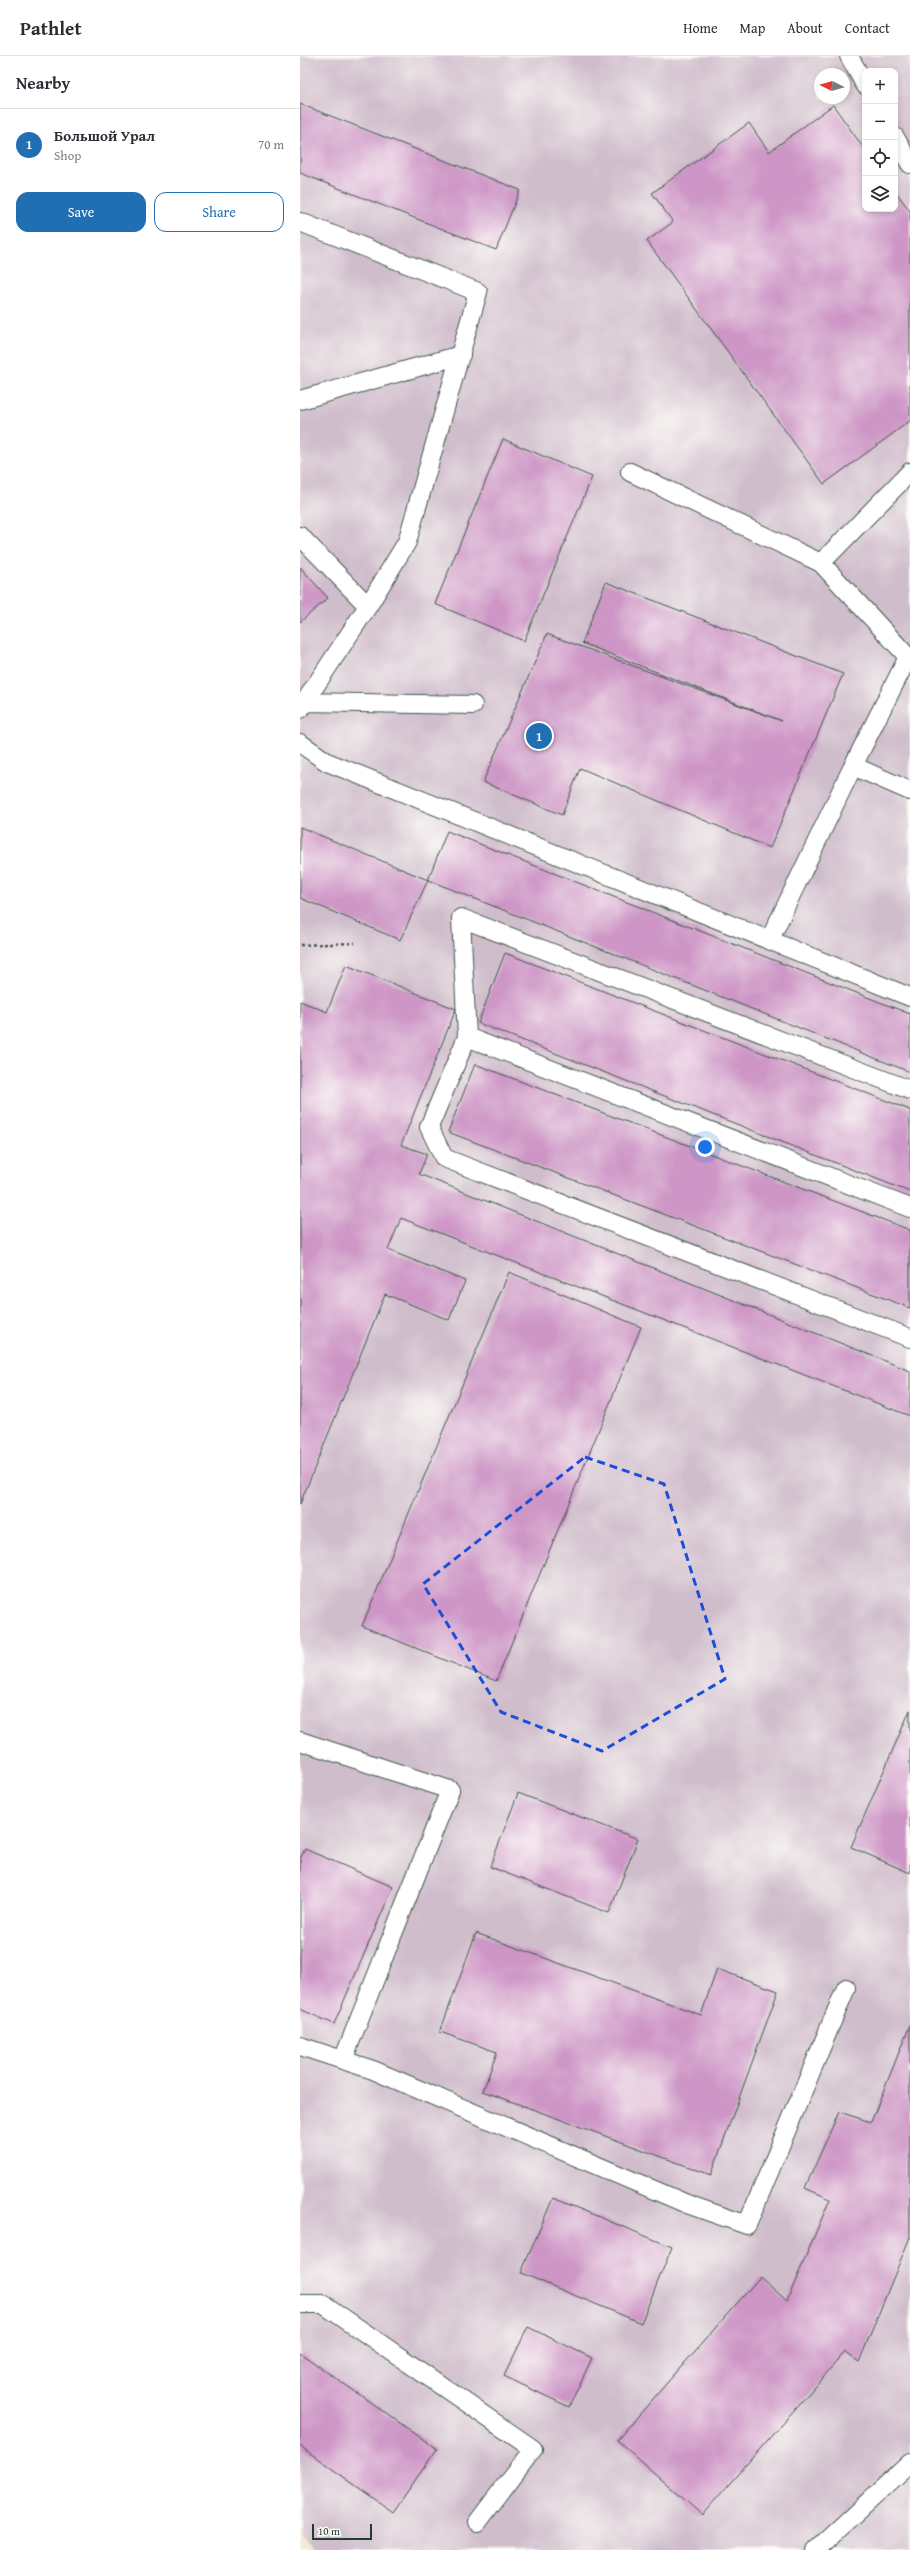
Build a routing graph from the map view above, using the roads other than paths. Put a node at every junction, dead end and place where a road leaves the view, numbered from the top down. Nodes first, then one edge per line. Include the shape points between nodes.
1 (849, 56) edge
2 (862, 80) edge
3 (896, 140) edge
4 (910, 164) edge
5 (300, 222) edge
6 (461, 355) junction
7 (300, 400) edge
8 (630, 472) dead end
9 (910, 472) edge
10 (300, 536) edge
11 (821, 563) junction
12 (368, 606) junction
13 (302, 705) edge
14 (473, 705) dead end
15 (300, 743) edge
16 (853, 766) junction
17 (910, 791) edge
18 (770, 939) junction
19 (910, 997) edge
20 (467, 1037) junction
21 (910, 1090) edge
22 (910, 1208) edge
23 (910, 1338) edge
24 (300, 1741) edge
25 (846, 1988) dead end
26 (300, 2046) edge
27 (343, 2060) junction
28 (300, 2304) edge
29 (910, 2463) edge
30 (477, 2523) dead end
31 (816, 2550) edge

1 - 2 lane
3 - 4 lane
5 - 6 lane via 478,292
6 - 7 lane
6 - 12 lane via 408,542
8 - 11 lane
9 - 11 lane
10 - 12 lane
11 - 16 lane via 908,657
12 - 13 lane
13 - 14 lane
15 - 18 lane via 327,762
16 - 17 lane
16 - 18 lane
18 - 19 lane
20 - 21 lane via 461,918
20 - 22 lane
20 - 23 lane via 429,1127 444,1158
24 - 27 lane via 450,1790
25 - 27 lane via 747,2225 687,2204 373,2070
26 - 27 lane
28 - 30 lane via 323,2304 533,2449
29 - 31 lane

